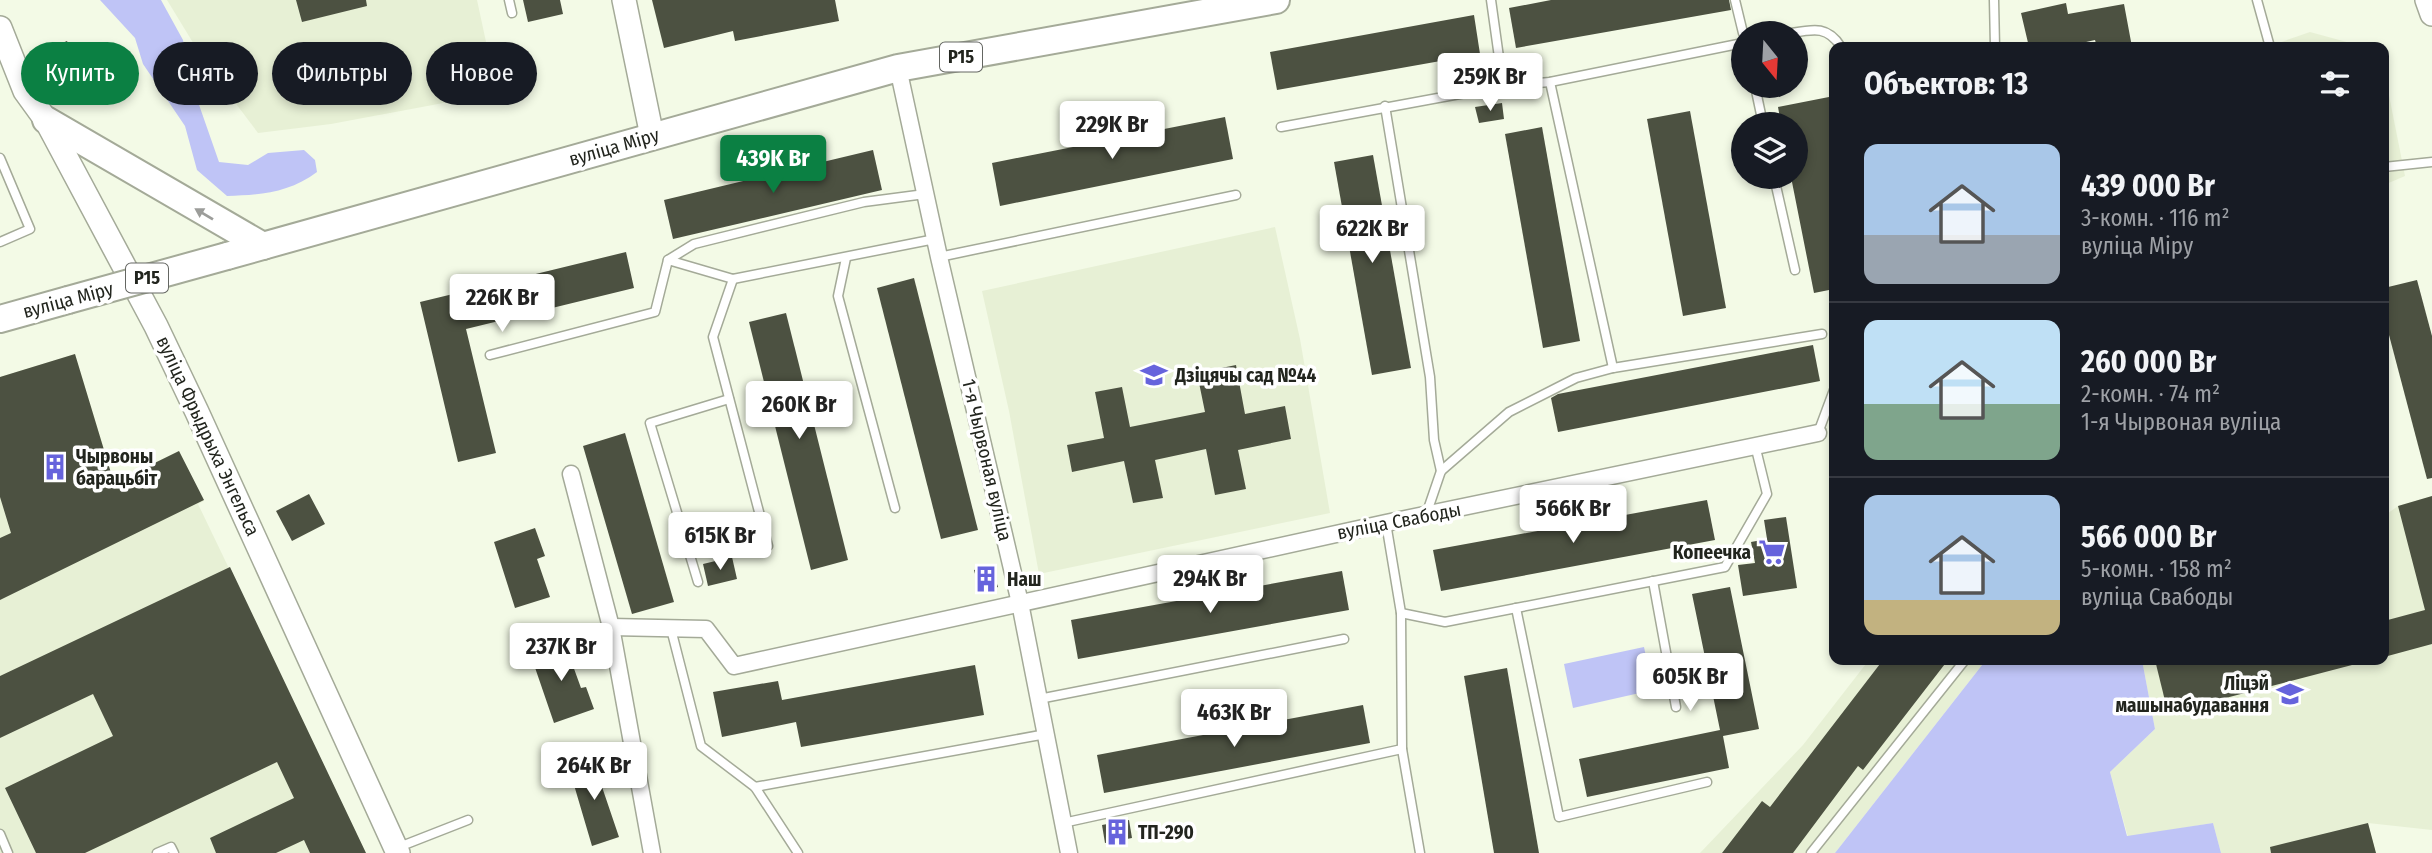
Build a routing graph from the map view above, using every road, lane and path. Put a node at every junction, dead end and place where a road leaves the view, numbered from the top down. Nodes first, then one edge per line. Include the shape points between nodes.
1 (509, 0) edge
2 (624, 0) edge
3 (1276, 0) edge
4 (1491, 0) edge
5 (1735, 0) edge
6 (1994, 0) edge
7 (2257, 0) edge
8 (2427, 0) edge
9 (512, 13) dead end
10 (2432, 14) edge
11 (1740, 21) edge
12 (0, 28) edge
13 (1808, 30) edge
14 (1837, 42) edge
15 (1995, 42) edge
16 (2269, 42) edge
17 (1731, 45) edge
18 (898, 68) junction
19 (1550, 82) junction
20 (1503, 86) junction
21 (1385, 106) junction
22 (46, 120) junction
23 (1281, 127) dead end
24 (652, 136) junction
25 (0, 158) edge
26 (2432, 162) edge
27 (2389, 166) edge
28 (1777, 189) edge
29 (925, 194) junction
30 (1236, 195) dead end
31 (935, 239) junction
32 (0, 242) edge
33 (263, 246) junction
34 (939, 257) junction
35 (846, 258) junction
36 (667, 260) junction
37 (1796, 270) dead end
38 (733, 279) junction
39 (0, 319) edge
40 (1822, 334) dead end
41 (490, 355) dead end
42 (1613, 368) junction
43 (729, 399) junction
44 (1829, 403) edge
45 (1818, 433) joint
46 (1755, 445) junction
47 (1441, 471) junction
48 (571, 474) dead end
49 (895, 508) dead end
50 (1425, 517) junction
51 (1386, 523) junction
52 (768, 546) dead end
53 (1653, 580) junction
54 (698, 582) dead end
55 (1020, 603) junction
56 (1516, 608) junction
57 (1401, 613) junction
58 (611, 627) junction
59 (671, 629) junction
60 (1344, 639) dead end
61 (1961, 665) edge
62 (1039, 699) junction
63 (1676, 707) dead end
64 (1046, 734) junction
65 (1402, 749) junction
66 (1707, 782) dead end
67 (755, 787) junction
68 (468, 820) dead end
69 (1063, 823) junction
70 (0, 834) edge
71 (397, 850) edge
72 (8, 853) edge
73 (158, 853) edge
74 (174, 853) edge
75 (652, 853) edge
76 (799, 853) edge
77 (1069, 853) edge
78 (1420, 853) edge
79 (1811, 853) edge

1 - 9 lane
2 - 24 street
3 - 18 main road, вуліца Міру / Р15
4 - 20 lane
5 - 11 lane
6 - 15 lane
7 - 16 lane
8 - 10 street
12 - 22 street, вуліца Фрыдрыха Энгельса via 25,91
13 - 14 lane via 1828,31
17 - 19 lane
18 - 24 main road, вуліца Міру / Р15
18 - 29 street, 1-я Чырвоная вуліца
19 - 20 lane
19 - 42 lane
20 - 21 lane
21 - 23 lane
21 - 47 lane
33 -> 22 main road
22 - 71 street, вуліца Фрыдрыха Энгельса via 186,388
24 - 33 main road, вуліца Міру / Р15
25 - 32 lane via 30,229
26 - 27 lane
28 - 37 lane
29 - 31 street, 1-я Чырвоная вуліца
29 - 36 lane via 864,202 694,244
30 - 34 lane
31 - 34 street, 1-я Чырвоная вуліца
31 - 35 lane
33 - 39 main road, вуліца Міру / Р15, bridge
34 - 55 street, 1-я Чырвоная вуліца
35 - 38 lane
35 - 49 lane via 838,296
36 - 38 lane
36 - 41 lane via 655,312
38 - 43 lane via 713,337
40 - 42 lane
42 - 47 lane via 1576,377 1509,412
43 - 52 lane
43 - 54 lane via 650,423
44 - 45 lane
45 - 46 street, вуліца Свабоды
46 - 50 street, вуліца Свабоды
46 - 53 lane via 1767,494 1725,567
47 - 50 lane
48 - 58 street
50 - 51 street, вуліца Свабоды
51 - 55 street, вуліца Свабоды
51 - 57 lane
53 - 56 lane
53 - 63 lane
55 - 59 street, вуліца Свабоды via 734,666 706,629
55 - 62 street, 1-я Чырвоная вуліца
56 - 57 lane via 1445,622
56 - 66 lane via 1559,817
57 - 65 lane
58 - 59 street
58 - 75 street
59 - 67 lane via 701,746
60 - 62 lane
61 - 79 lane
62 - 64 street, 1-я Чырвоная вуліца
64 - 67 lane
64 - 69 street, 1-я Чырвоная вуліца
65 - 69 lane
65 - 78 lane
67 - 76 lane
68 - 71 lane
69 - 77 street, 1-я Чырвоная вуліца
70 - 72 lane
73 - 74 lane via 171,847

